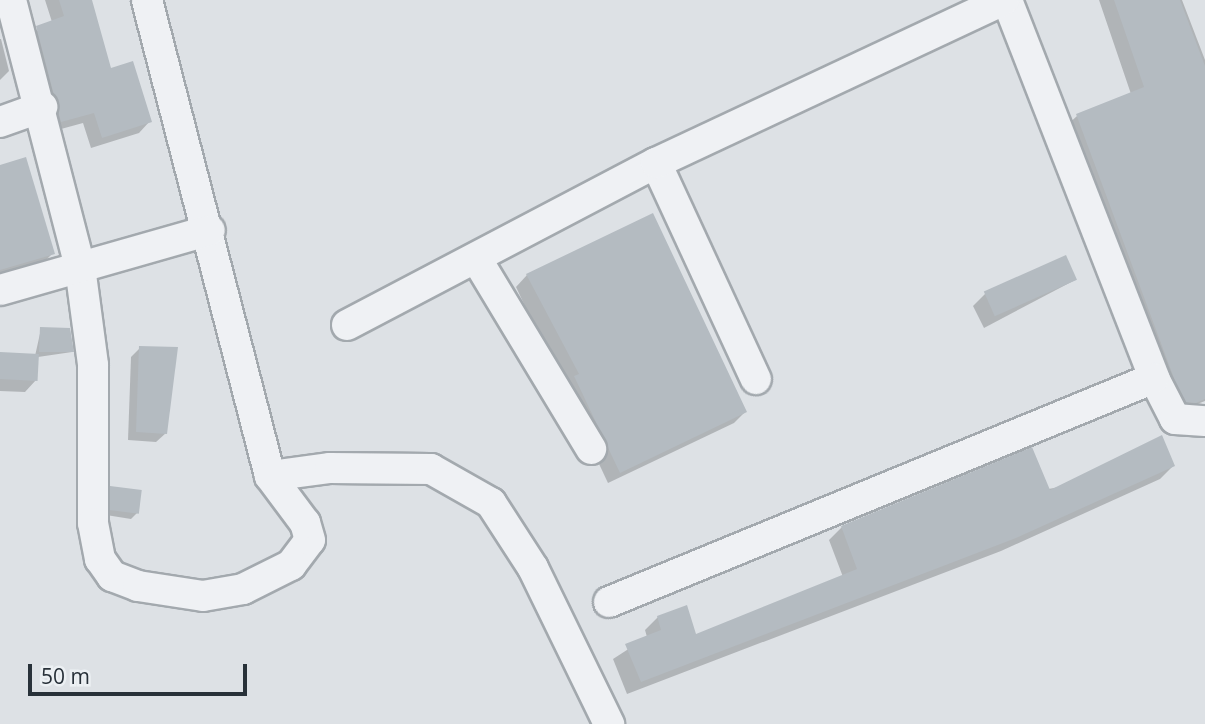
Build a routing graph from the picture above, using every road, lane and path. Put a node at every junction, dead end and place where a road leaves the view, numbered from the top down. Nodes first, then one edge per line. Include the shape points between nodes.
1 (147, 0) edge
2 (1005, 0) edge
3 (9, 11) edge
4 (42, 107) junction
5 (0, 122) edge
6 (656, 163) junction
7 (210, 230) junction
8 (477, 258) junction
9 (80, 267) junction
10 (0, 289) edge
11 (346, 325) dead end
12 (1153, 378) junction
13 (756, 379) dead end
14 (1205, 421) edge
15 (591, 449) dead end
16 (270, 476) junction
17 (609, 602) dead end
18 (609, 724) edge

1 - 7 street
2 - 6 street
2 - 12 street
3 - 4 street
4 - 5 street
4 - 9 street
6 - 8 street
6 - 13 street
7 - 9 street
7 - 16 street
8 - 11 street
8 - 15 street
9 - 10 street
9 - 16 street via 93,365 93,523 100,559 112,576 173,596 203,596 243,589 291,565 310,540 305,523
12 - 14 street via 1175,419
12 - 17 street
16 - 18 street via 330,468 431,469 491,503 533,568

